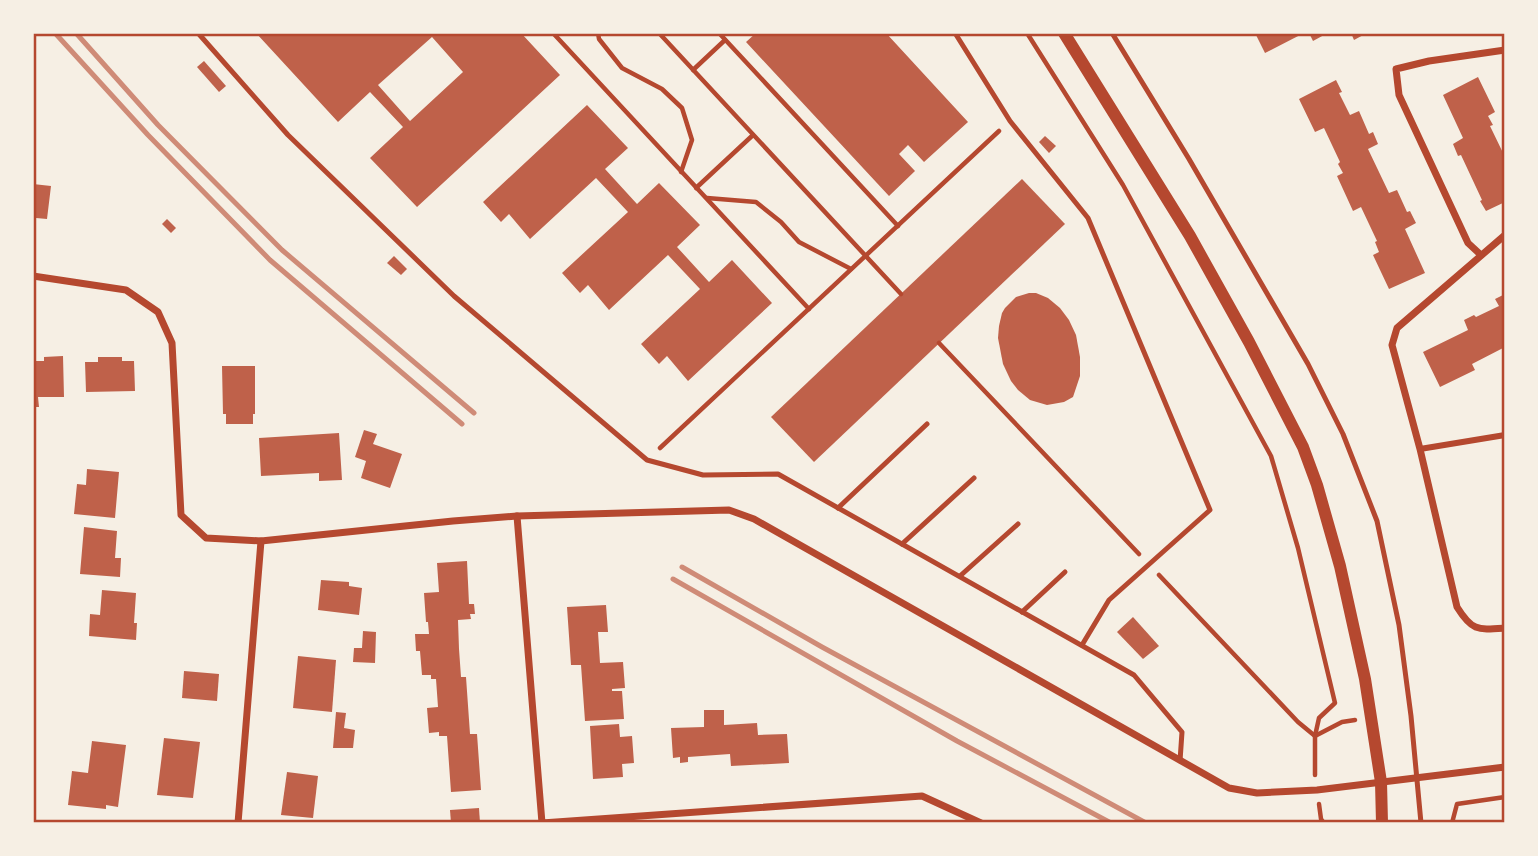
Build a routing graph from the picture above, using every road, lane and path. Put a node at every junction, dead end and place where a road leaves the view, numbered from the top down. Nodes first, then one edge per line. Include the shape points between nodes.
1 (198, 33) edge
2 (553, 33) edge
3 (598, 33) edge
4 (659, 33) edge
5 (719, 33) edge
6 (955, 33) edge
7 (1027, 33) edge
8 (1064, 33) edge
9 (1112, 33) edge
10 (725, 40) junction
11 (1505, 50) edge
12 (693, 70) junction
13 (1010, 121) junction
14 (753, 135) junction
15 (681, 172) junction
16 (696, 188) junction
17 (706, 198) junction
18 (898, 226) junction
19 (1505, 235) edge
20 (1482, 255) junction
21 (866, 256) junction
22 (851, 269) junction
23 (33, 276) edge
24 (901, 294) dead end
25 (809, 309) junction
26 (927, 424) dead end
27 (1505, 435) edge
28 (1420, 449) junction
29 (647, 460) junction
30 (974, 478) dead end
31 (838, 508) junction
32 (517, 516) junction
33 (1018, 524) dead end
34 (261, 541) junction
35 (902, 544) junction
36 (1065, 572) dead end
37 (960, 576) junction
38 (1022, 612) junction
39 (1505, 628) edge
40 (1082, 645) junction
41 (1180, 761) junction
42 (1505, 767) edge
43 (1416, 778) junction
44 (1381, 782) junction
45 (1317, 789) junction
46 (1505, 797) edge
47 (238, 823) edge
48 (542, 823) edge
49 (981, 823) edge
50 (1324, 823) edge
51 (1382, 823) edge
52 (1421, 823) edge
53 (1452, 823) edge

1 - 29 lane via 288,135 454,296
2 - 15 path
3 - 15 path via 622,68 662,89 682,108 692,139
4 - 12 path
5 - 10 path
6 - 13 lane
7 - 45 path via 1123,185 1271,456 1335,703 1319,718 1315,736
8 - 44 street via 1190,236 1303,447 1340,566
9 - 43 lane via 1308,364 1343,434 1377,521 1399,625
10 - 12 path
10 - 18 path
11 - 20 street via 1396,69 1399,95 1468,243
12 - 14 path
13 - 18 path
13 - 40 lane via 1088,218 1210,510 1110,600
14 - 16 path
14 - 21 path
15 - 16 path
16 - 17 path
17 - 22 path via 757,202 799,242
17 - 25 path
18 - 21 path
19 - 20 street
20 - 28 street via 1397,328 1392,345
21 - 22 path
21 - 24 path
22 - 25 path
23 - 34 street via 126,290 158,312 172,343 181,515 206,538
25 - 29 path
26 - 31 lane
27 - 28 street
28 - 39 street via 1457,607 1467,623 1481,630
29 - 31 lane via 704,475 778,474
30 - 35 lane
31 - 35 lane
32 - 34 street
32 - 41 street via 729,510 754,519
32 - 48 street
33 - 37 lane
34 - 47 street
35 - 37 lane
36 - 38 lane
37 - 38 lane
38 - 40 lane
40 - 41 lane via 1134,675 1182,732
41 - 45 street via 1229,788 1257,793
42 - 43 street
43 - 44 street
43 - 52 lane
44 - 45 street
44 - 51 street
45 - 50 path
46 - 53 path via 1457,804
48 - 49 street via 922,796

